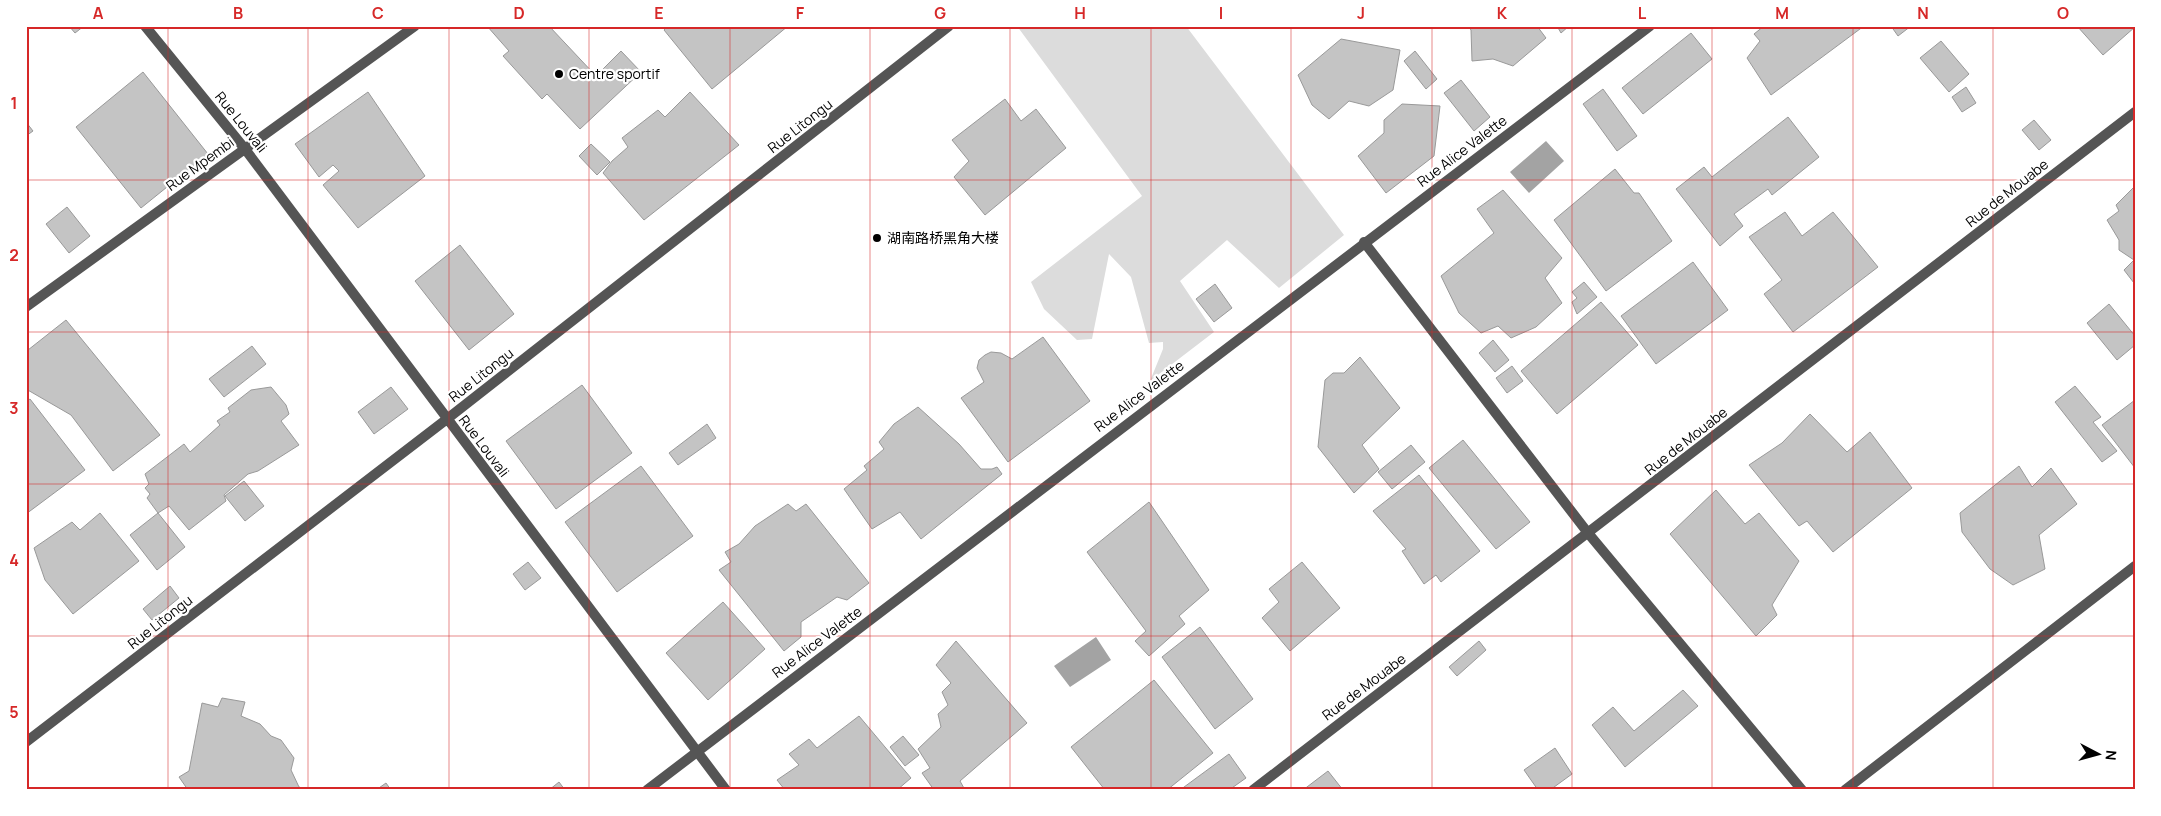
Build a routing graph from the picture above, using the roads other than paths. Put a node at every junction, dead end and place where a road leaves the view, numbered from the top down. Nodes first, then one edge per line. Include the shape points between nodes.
1 (145, 26) edge
2 (415, 26) edge
3 (949, 26) edge
4 (1650, 26) edge
5 (2135, 112) edge
6 (245, 149) junction
7 (1364, 242) junction
8 (26, 306) edge
9 (447, 419) junction
10 (1588, 533) junction
11 (2135, 566) edge
12 (26, 742) edge
13 (696, 751) junction
14 (647, 790) edge
15 (726, 790) edge
16 (1253, 790) edge
17 (1802, 790) edge
18 (1845, 790) edge

1 - 6 street, Rue Louvali
2 - 6 street, Rue Mpembi
3 - 9 street, Rue Litongu
4 - 7 street, Rue Alice Valette
5 - 10 street, Rue de Mouabe
6 - 8 street, Rue Mpembi
6 - 9 street, Rue Louvali
7 - 10 street
7 - 13 street, Rue Alice Valette
9 - 12 street, Rue Litongu
9 - 13 street, Rue Louvali
10 - 16 street, Rue de Mouabe
10 - 17 street
11 - 18 street
13 - 14 street, Rue Alice Valette
13 - 15 street, Rue Louvali

